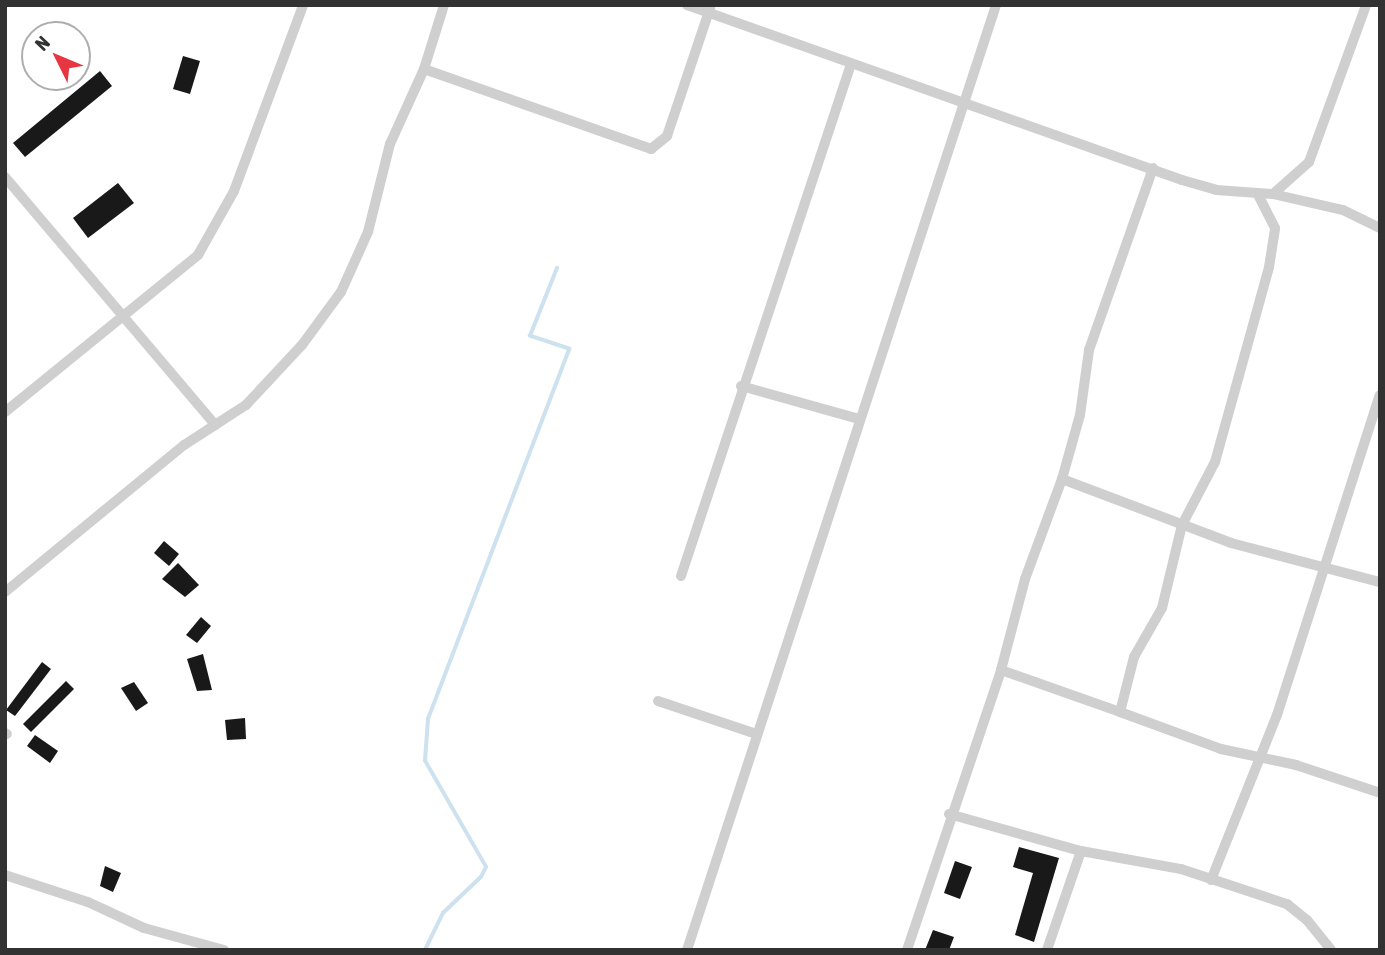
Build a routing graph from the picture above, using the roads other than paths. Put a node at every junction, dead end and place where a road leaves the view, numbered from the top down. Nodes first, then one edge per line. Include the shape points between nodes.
1 (303, 5) edge
2 (444, 5) edge
3 (687, 5) edge
4 (996, 5) edge
5 (1366, 5) edge
6 (709, 8) edge
7 (851, 64) junction
8 (424, 69) junction
9 (968, 103) junction
10 (1153, 168) junction
11 (6, 180) edge
12 (1258, 194) junction
13 (1273, 194) junction
14 (1380, 228) edge
15 (121, 319) junction
16 (741, 386) junction
17 (1380, 395) edge
18 (5, 412) edge
19 (859, 419) junction
20 (215, 425) junction
21 (1062, 480) junction
22 (1182, 525) junction
23 (1326, 569) junction
24 (681, 576) dead end
25 (1380, 582) edge
26 (5, 592) edge
27 (1001, 670) junction
28 (658, 701) dead end
29 (1120, 712) junction
30 (756, 734) junction
31 (1259, 756) junction
32 (1380, 793) edge
33 (949, 814) junction
34 (1080, 850) junction
35 (5, 875) edge
36 (1211, 880) junction
37 (224, 950) edge
38 (687, 950) edge
39 (907, 950) edge
40 (1047, 950) edge
41 (1331, 950) edge

1 - 15 street via 219,225 198,255
2 - 8 street
3 - 6 street
4 - 9 street
5 - 13 street via 1310,162
6 - 7 street
6 - 8 street via 667,136 651,149
7 - 9 street
7 - 16 street
8 - 20 street via 402,111 368,232 341,292 302,345 246,405
9 - 10 street
9 - 19 street
10 - 12 street via 1216,190
10 - 21 street via 1089,350 1080,415
11 - 15 street
12 - 13 street
12 - 22 street via 1275,228 1269,267 1215,462
13 - 14 street via 1343,210
15 - 18 street
15 - 20 street
16 - 19 street
16 - 24 street
17 - 23 street
19 - 30 street
20 - 26 street via 184,445
21 - 22 street
21 - 27 street via 1025,579
22 - 23 street
22 - 29 street via 1162,608 1134,657
23 - 25 street
23 - 31 street
27 - 29 street
27 - 33 street
28 - 30 street
29 - 31 street via 1222,749
30 - 38 street
31 - 32 street
31 - 36 street
33 - 34 street
33 - 39 street
34 - 36 street via 1181,869
34 - 40 street
35 - 37 street via 88,902 144,928
36 - 41 street via 1287,904

